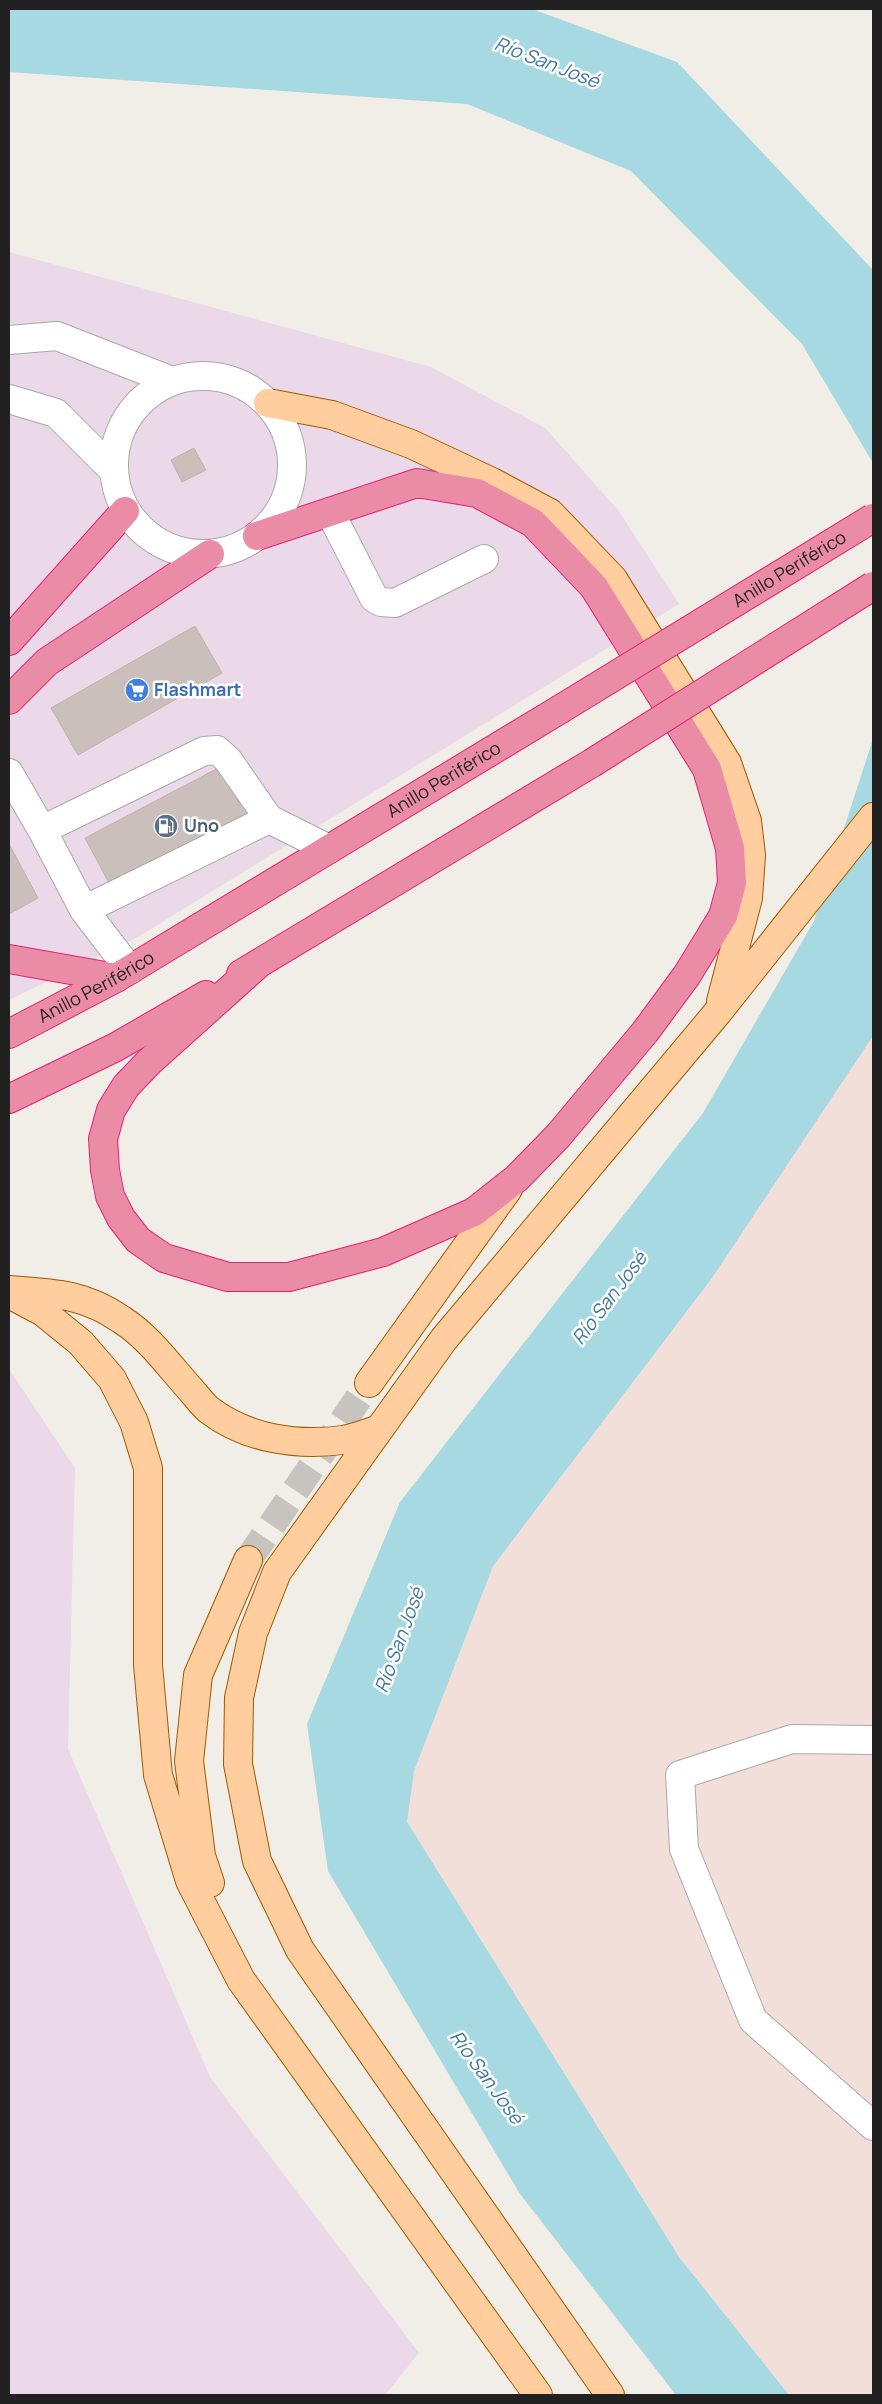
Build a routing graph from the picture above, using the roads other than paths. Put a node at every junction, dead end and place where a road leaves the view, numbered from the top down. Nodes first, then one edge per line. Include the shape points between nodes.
1 (9, 340) edge
2 (172, 382) junction
3 (9, 399) edge
4 (268, 403) junction
5 (113, 470) junction
6 (126, 511) junction
7 (330, 512) junction
8 (873, 518) edge
9 (257, 536) junction
10 (210, 554) junction
11 (484, 559) dead end
12 (873, 586) edge
13 (9, 641) edge
14 (9, 700) edge
15 (9, 773) edge
16 (873, 816) edge
17 (269, 819) junction
18 (42, 830) junction
19 (329, 849) junction
20 (84, 910) junction
21 (9, 959) edge
22 (256, 966) junction
23 (123, 974) junction
24 (718, 1012) junction
25 (9, 1034) edge
26 (9, 1099) edge
27 (517, 1178) junction
28 (9, 1292) edge
29 (369, 1383) tunnel mouth
30 (379, 1429) junction
31 (248, 1560) tunnel mouth
32 (873, 1740) edge
33 (241, 1980) junction
34 (873, 2126) edge
35 (538, 2395) edge
36 (610, 2395) edge

1 - 2 lane via 57,336
2 - 4 lane via 198,376 223,378 247,387
2 - 5 lane via 149,394 129,415 117,441
3 - 5 lane via 56,413
4 - 9 lane via 285,428 292,465 289,487 277,514
4 - 24 main road via 332,414 411,444 492,482 550,513 613,579 727,763 746,822 752,855 748,898
5 - 6 lane
6 - 10 lane via 141,530 161,545 185,553
6 - 13 highway
7 - 9 highway
7 - 11 lane via 374,598 381,602 395,603
7 - 27 highway via 417,483 477,493 533,523 594,587 707,769 718,801 730,848 732,883 723,916 645,1032 558,1136
8 - 19 highway, Anillo Periférico, bridge
9 - 10 lane via 235,548
10 - 14 highway via 47,662
12 - 22 highway, bridge via 592,763
15 - 18 lane
16 - 24 main road
17 - 18 lane via 228,760 217,750 204,752
17 - 19 lane
17 - 20 lane
18 - 20 lane
19 - 23 highway, Anillo Periférico
20 - 23 lane
21 - 23 highway
22 - 26 highway via 116,1047
22 - 27 highway via 149,1062 126,1086 111,1110 104,1139 108,1187 121,1218 138,1240 164,1258 228,1277 289,1277 383,1252 474,1212
23 - 25 highway, Anillo Periférico
24 - 30 main road via 444,1339
27 - 29 main road
28 - 30 main road via 60,1293 94,1303 124,1320 209,1410 240,1428 274,1439 310,1443 345,1440
28 - 33 main road via 44,1312 81,1343 112,1379 134,1422 148,1468 148,1665 158,1775 190,1881
30 - 36 main road via 277,1572 252,1633 239,1698 238,1764 257,1861 300,1950
31 - 33 main road via 198,1675 189,1761 201,1856
32 - 34 lane via 792,1739 680,1774 684,1849 753,2020
33 - 35 main road

